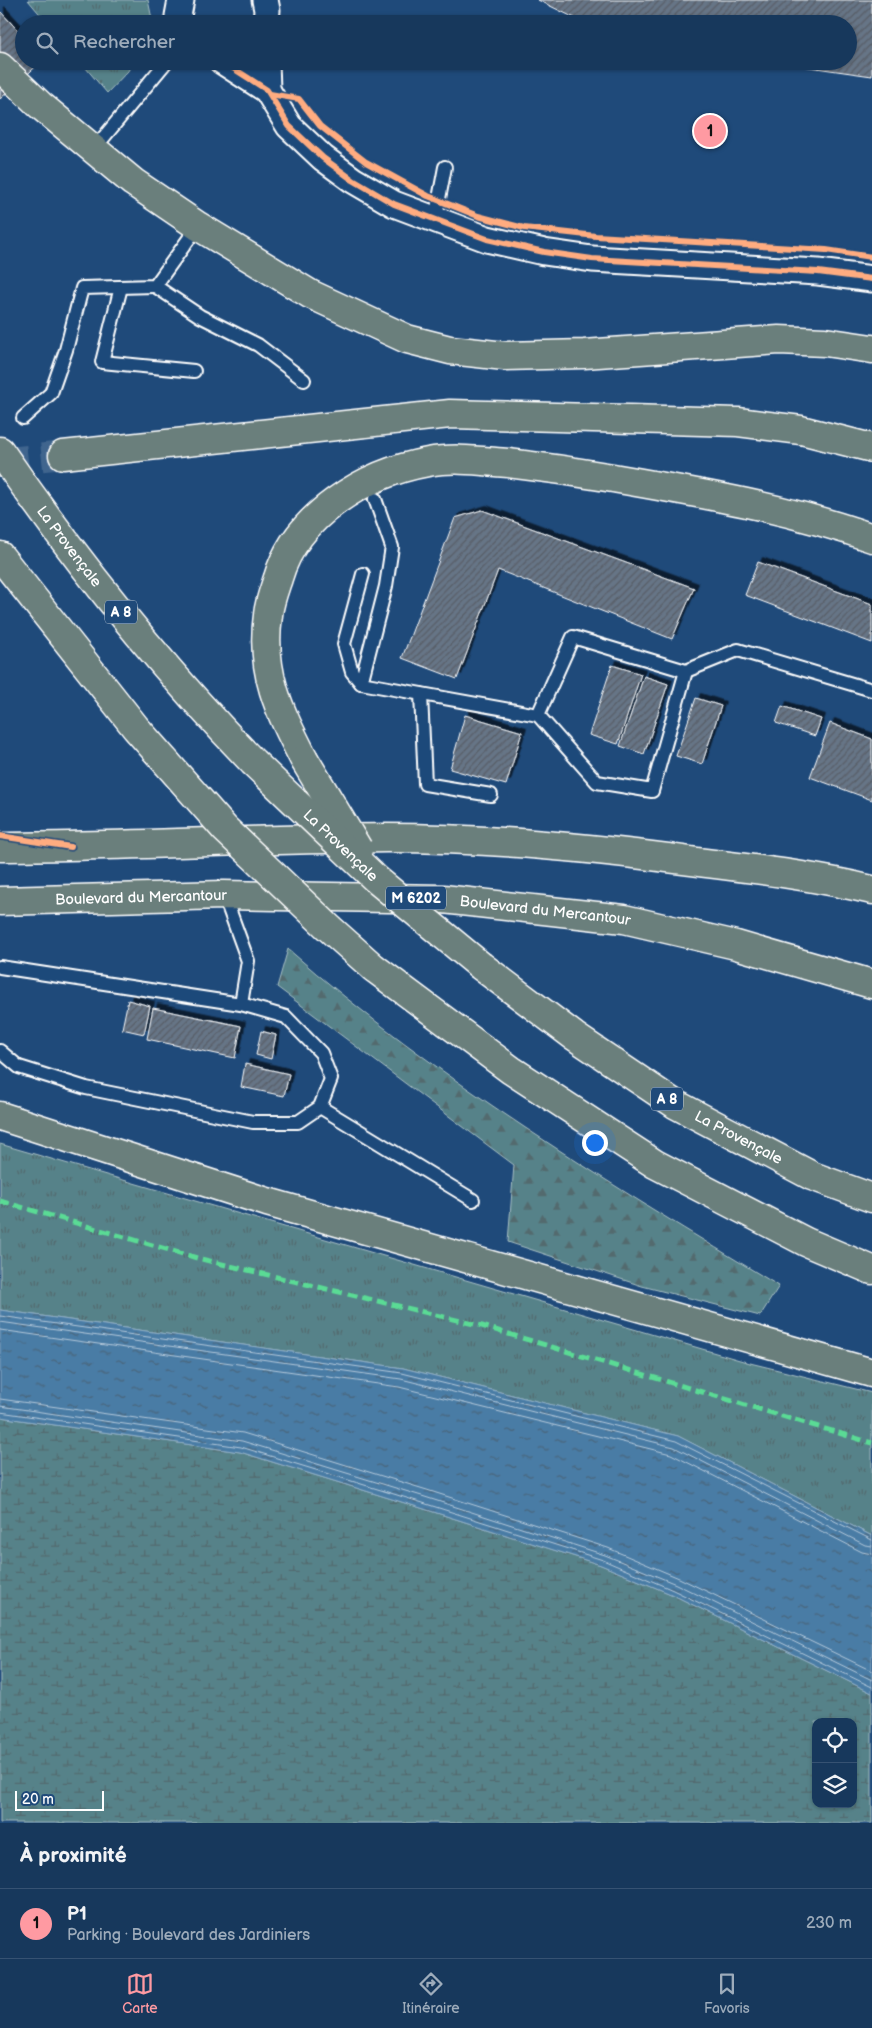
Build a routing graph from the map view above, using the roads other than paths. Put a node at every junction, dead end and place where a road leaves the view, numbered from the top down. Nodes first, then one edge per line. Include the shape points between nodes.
1 (265, 0) edge
2 (267, 15) edge
3 (0, 66) edge
4 (160, 70) edge
5 (236, 70) edge
6 (266, 70) edge
7 (267, 90) junction
8 (94, 149) junction
9 (445, 167) dead end
10 (435, 220) junction
11 (198, 226) junction
12 (872, 279) edge
13 (155, 286) junction
14 (121, 287) junction
15 (872, 349) edge
16 (194, 372) dead end
17 (304, 380) dead end
18 (22, 418) dead end
19 (872, 448) edge
20 (0, 452) edge
21 (63, 455) tunnel mouth
22 (375, 500) dead end
23 (872, 538) edge
24 (0, 556) edge
25 (363, 574) dead end
26 (686, 671) junction
27 (361, 683) junction
28 (872, 690) edge
29 (421, 694) junction
30 (538, 715) junction
31 (491, 795) dead end
32 (0, 847) edge
33 (377, 880) junction
34 (872, 890) edge
35 (224, 895) junction
36 (0, 901) edge
37 (0, 967) edge
38 (824, 969) junction
39 (872, 984) edge
40 (872, 990) edge
41 (241, 1004) junction
42 (0, 1051) edge
43 (320, 1107) junction
44 (0, 1116) edge
45 (872, 1198) edge
46 (473, 1200) dead end
47 (872, 1270) edge
48 (872, 1373) edge

1 - 2 street
3 - 8 main road via 40,105
4 - 8 lane
5 - 7 street
6 - 7 street
7 - 10 street via 289,126 323,158 394,204
8 - 11 main road via 133,182
9 - 10 lane
10 - 12 street via 488,239 544,252 818,272
11 - 13 lane
11 - 15 main road via 310,294 353,316 407,339 450,350 505,356 564,355 778,340
13 - 14 lane
13 - 17 lane via 200,316 258,345
14 - 16 lane via 102,362
14 - 18 lane via 82,288 51,393
19 - 21 main road via 801,430 738,422 450,414
20 - 33 main road, La Provençale / A 8, bridge via 94,580 198,705
22 - 27 lane via 392,547 386,586
23 - 33 main road, bridge via 801,516 690,492 557,468 467,459 427,462 384,476 346,494 310,523 283,559 268,614 266,662 277,706 304,759
24 - 47 main road, bridge via 166,762 225,829 374,968 511,1070 655,1164 806,1242
25 - 27 lane via 344,644 352,672
26 - 28 lane via 738,650
26 - 30 lane via 573,637
26 - 30 lane via 652,791 597,782
27 - 29 lane
29 - 30 lane
29 - 31 lane via 425,784
32 - 34 main road via 388,838 483,842 594,848 736,866
33 - 45 main road, La Provençale / A 8, bridge via 481,966 574,1036 675,1104 812,1176
35 - 36 main road, Boulevard du Mercantour / M 6202
35 - 38 main road, Boulevard du Mercantour / M 6202 via 443,899 586,913 665,928
35 - 41 lane via 248,961
37 - 41 lane
38 - 39 main road, Boulevard du Mercantour / M 6202
38 - 40 main road, M 6202
41 - 43 lane via 286,1017 322,1052 331,1080
42 - 43 lane via 19,1067 86,1088 253,1122 298,1122
43 - 46 lane
44 - 48 main road via 267,1202

